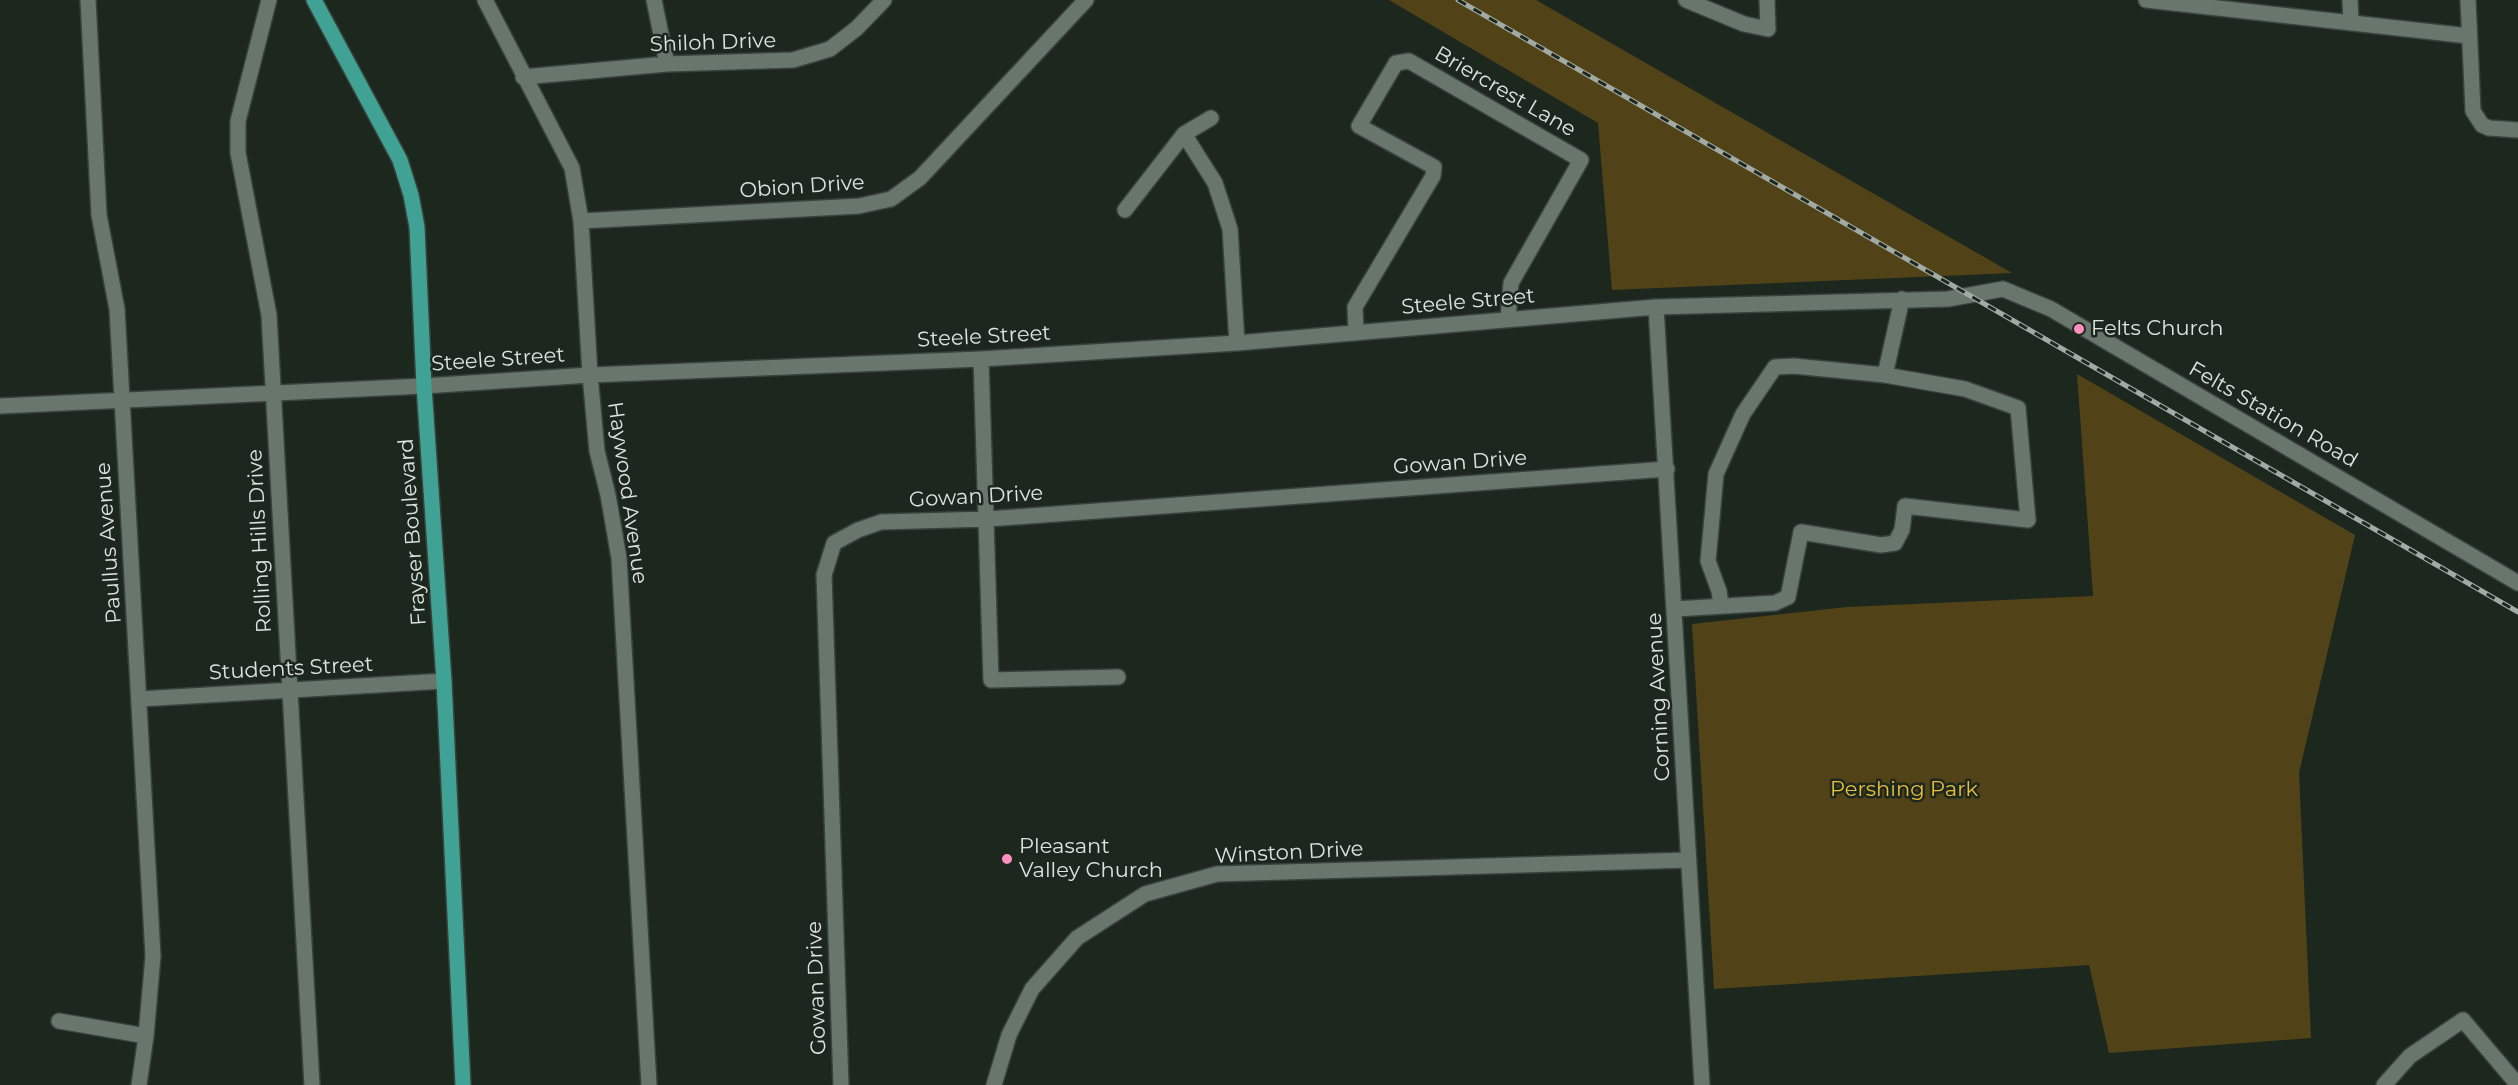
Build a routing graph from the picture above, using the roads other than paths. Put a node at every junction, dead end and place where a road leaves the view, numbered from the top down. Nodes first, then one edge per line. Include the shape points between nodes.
1 (88, 0) edge
2 (269, 0) edge
3 (314, 0) edge
4 (485, 0) edge
5 (654, 0) edge
6 (884, 0) edge
7 (1086, 0) edge
8 (1686, 0) edge
9 (1767, 0) edge
10 (2146, 0) edge
11 (2350, 0) edge
12 (2468, 0) edge
13 (2229, 4) edge
14 (2351, 22) junction
15 (2469, 36) junction
16 (667, 64) junction
17 (524, 77) junction
18 (1211, 118) dead end
19 (2518, 130) edge
20 (1184, 134) junction
21 (1125, 210) dead end
22 (581, 220) junction
23 (1968, 294) joint
24 (1902, 299) junction
25 (1656, 307) junction
26 (1508, 319) junction
27 (1356, 333) junction
28 (1237, 343) junction
29 (981, 359) junction
30 (590, 375) junction
31 (1885, 375) junction
32 (424, 386) junction
33 (272, 391) junction
34 (121, 400) junction
35 (0, 406) edge
36 (1667, 469) junction
37 (987, 519) junction
38 (2518, 583) edge
39 (1721, 605) junction
40 (1675, 609) junction
41 (1118, 677) dead end
42 (444, 681) junction
43 (289, 690) junction
44 (140, 699) junction
45 (1689, 860) junction
46 (59, 1021) dead end
47 (146, 1036) junction
48 (139, 1085) edge
49 (312, 1085) edge
50 (463, 1085) edge
51 (649, 1085) edge
52 (841, 1085) edge
53 (994, 1085) edge
54 (1702, 1085) edge
55 (2384, 1085) edge
56 (2518, 1085) edge

1 - 34 street, Paullus Avenue via 99,215 117,309
2 - 33 street, Rolling Hills Drive via 238,120 238,153 269,315
3 - 32 main road, Frayser Boulevard via 400,160 411,195 417,227
4 - 17 street, Haywood Avenue
5 - 16 street
6 - 16 street, Shiloh Drive via 830,49 793,60
7 - 22 street, Obion Drive via 920,178 891,199 859,206
8 - 9 street via 1744,24 1768,29
10 - 13 street
11 - 14 street
12 - 15 street
13 - 14 street
14 - 15 street
15 - 19 street via 2471,104 2476,118 2489,129
16 - 17 street, Shiloh Drive
17 - 22 street, Haywood Avenue via 572,168
18 - 20 street
20 - 21 street
20 - 28 street via 1215,183 1230,229
22 - 30 street, Haywood Avenue
23 - 24 street, Steele Street via 1948,299
23 - 38 street, Felts Station Road via 2003,289 2051,309
24 - 25 street, Steele Street
24 - 31 street
25 - 26 street, Steele Street
25 - 36 street, Corning Avenue
26 - 27 street, Steele Street
26 - 27 street, Briercrest Lane via 1511,283 1581,160 1409,61 1396,63 1359,126 1434,167 1433,176 1355,307
27 - 28 street, Steele Street
28 - 29 street, Steele Street
29 - 30 street, Steele Street
29 - 37 street
30 - 32 street, Steele Street
30 - 51 street, Haywood Avenue via 597,451 619,558
31 - 39 street via 1775,367 1743,414 1716,474 1708,561
31 - 39 street via 1965,389 2018,408 2028,520 1905,506 1902,530 1895,543 1881,545 1801,532 1788,597 1775,603
32 - 33 street, Steele Street
32 - 42 main road, Frayser Boulevard
33 - 34 street, Steele Street
33 - 43 street, Rolling Hills Drive
34 - 35 street, Steele Street
34 - 44 street, Paullus Avenue
36 - 37 street, Gowan Drive
36 - 40 street, Corning Avenue
37 - 41 street via 992,680
37 - 52 street, Gowan Drive via 881,522 834,543 824,575
39 - 40 street
40 - 45 street, Corning Avenue
42 - 43 street, Students Street
42 - 50 main road, Frayser Boulevard
43 - 44 street, Students Street
43 - 49 street, Rolling Hills Drive
44 - 47 street, Paullus Avenue via 153,956
45 - 53 street, Winston Drive via 1217,874 1145,894 1077,938 1032,989 1009,1035
45 - 54 street, Corning Avenue
46 - 47 street
47 - 48 street, Paullus Avenue
55 - 56 street via 2409,1056 2463,1020

